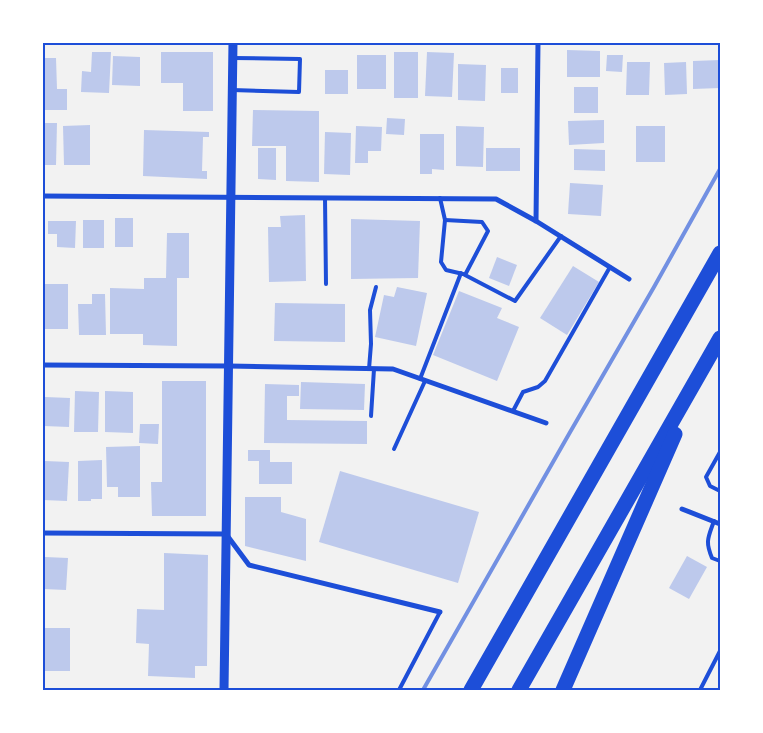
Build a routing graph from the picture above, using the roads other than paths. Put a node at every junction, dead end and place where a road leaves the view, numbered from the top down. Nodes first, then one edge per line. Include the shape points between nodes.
1 (233, 42) edge
2 (538, 42) edge
3 (232, 58) junction
4 (232, 90) junction
5 (42, 196) edge
6 (231, 197) junction
7 (324, 198) junction
8 (440, 198) junction
9 (445, 220) junction
10 (536, 221) junction
11 (561, 236) junction
12 (720, 253) edge
13 (610, 267) junction
14 (463, 274) junction
15 (629, 279) dead end
16 (326, 284) dead end
17 (376, 287) dead end
18 (720, 338) edge
19 (708, 360) junction
20 (42, 365) edge
21 (229, 366) junction
22 (372, 369) junction
23 (422, 380) junction
24 (513, 411) junction
25 (371, 416) dead end
26 (546, 423) dead end
27 (394, 449) dead end
28 (720, 452) edge
29 (720, 491) edge
30 (682, 509) dead end
31 (714, 521) junction
32 (720, 524) edge
33 (42, 533) edge
34 (226, 534) junction
35 (720, 561) edge
36 (440, 612) joint
37 (720, 651) edge
38 (224, 690) edge
39 (399, 690) edge
40 (471, 690) edge
41 (519, 690) edge
42 (562, 690) edge
43 (700, 690) edge

1 - 3 street
2 - 10 street
3 - 4 street
3 - 4 lane via 300,59 299,92
4 - 6 street
5 - 6 street
6 - 7 street
6 - 21 street
7 - 8 street
7 - 16 lane
8 - 9 lane
8 - 10 street via 496,199
9 - 14 lane via 441,262 446,270
9 - 14 lane via 482,222 488,231
10 - 11 street
11 - 13 street
11 - 14 lane via 516,301
12 - 40 highway
13 - 15 street
13 - 24 lane via 545,380 538,387 523,392
14 - 23 lane
17 - 22 lane via 370,310
18 - 19 highway
19 - 41 highway
19 - 42 highway
20 - 21 street
21 - 22 street
21 - 34 street
22 - 23 street via 393,369
22 - 25 lane
23 - 24 street
23 - 27 lane
24 - 26 street
28 - 29 lane via 706,477 710,486
30 - 31 street
31 - 32 street
31 - 35 lane via 707,541 712,558
33 - 34 street
34 - 36 street via 249,565
34 - 38 street
36 - 39 lane
37 - 43 lane

